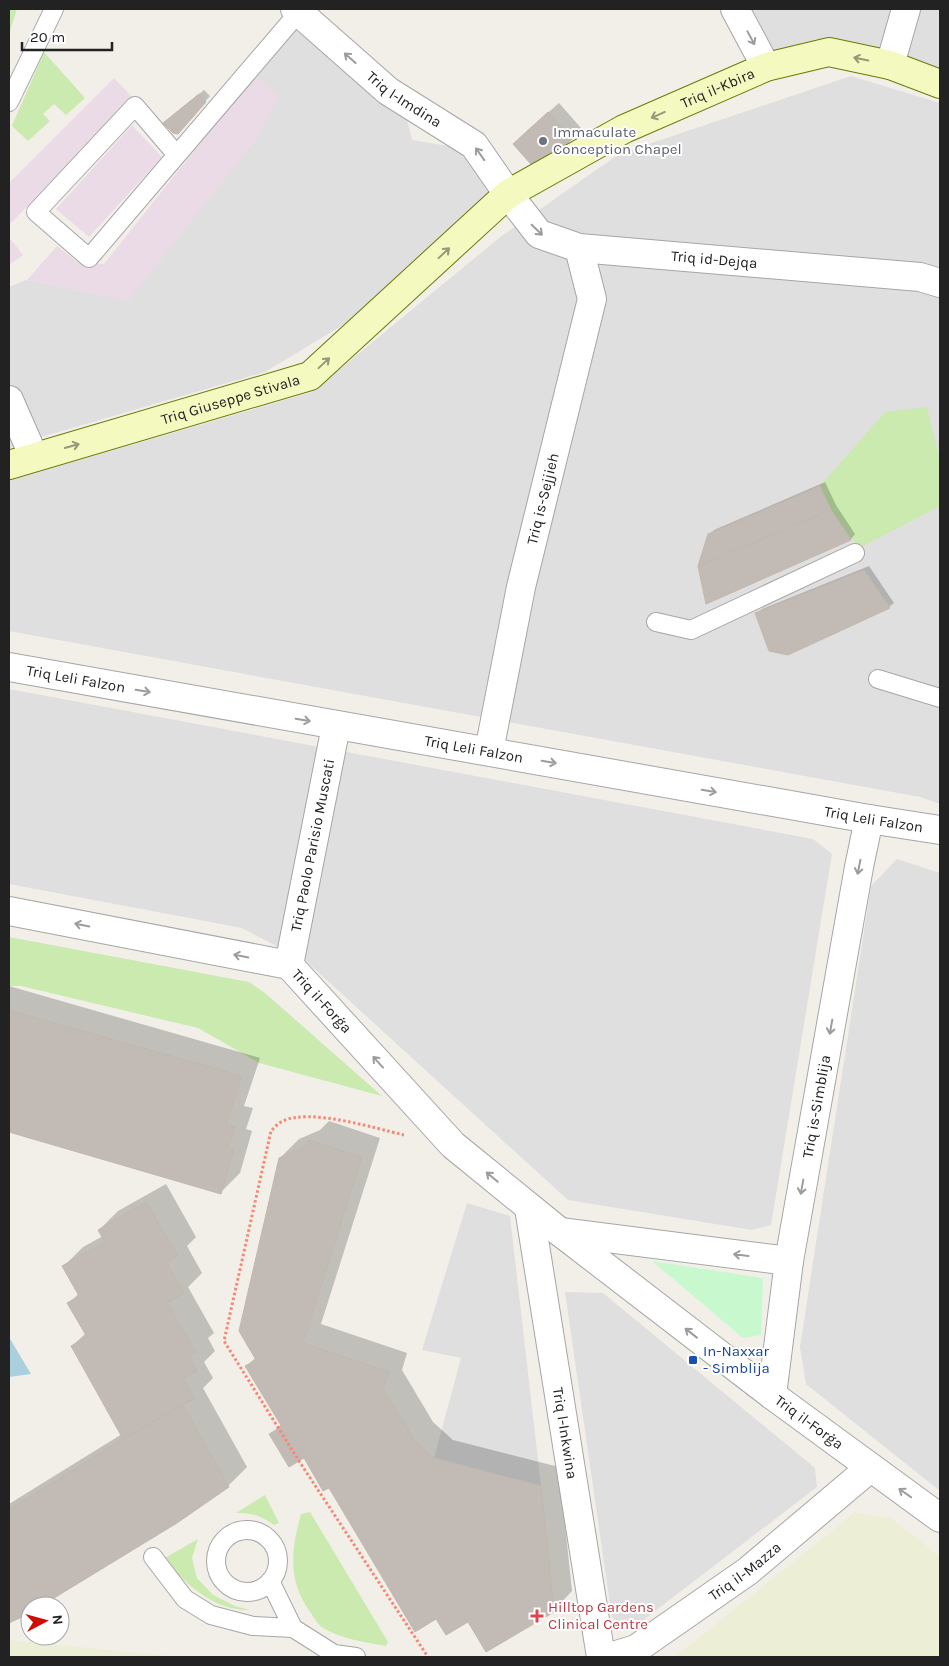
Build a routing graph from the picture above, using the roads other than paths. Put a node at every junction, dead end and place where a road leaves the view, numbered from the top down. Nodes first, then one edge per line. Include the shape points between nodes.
1 (54, 9) edge
2 (735, 9) edge
3 (906, 9) edge
4 (296, 11) edge
5 (890, 65) junction
6 (766, 67) junction
7 (940, 84) edge
8 (9, 102) edge
9 (176, 154) junction
10 (508, 194) junction
11 (579, 248) junction
12 (940, 284) edge
13 (9, 400) edge
14 (21, 461) edge
15 (855, 553) dead end
16 (656, 622) dead end
17 (9, 668) edge
18 (878, 678) dead end
19 (940, 698) edge
20 (336, 726) junction
21 (489, 751) junction
22 (869, 819) junction
23 (940, 830) edge
24 (9, 911) edge
25 (289, 965) junction
26 (529, 1208) junction
27 (560, 1232) junction
28 (789, 1261) junction
29 (772, 1395) junction
30 (870, 1468) junction
31 (940, 1518) edge
32 (153, 1557) dead end
33 (270, 1581) dead end
34 (294, 1628) junction
35 (356, 1657) edge
36 (601, 1657) edge
37 (610, 1657) edge

1 - 8 lane
2 -> 6 street
3 - 5 street
4 - 9 lane
10 -> 4 street, Triq l-Imdina via 474,145 388,90
5 -> 6 street, Triq il-Kbira via 829,52
5 - 7 street, Triq il-Kbira
6 -> 10 street, Triq il-Kbira via 624,130
9 - 9 lane via 134,106 36,212 89,258
10 -> 11 street, Triq id-Dejqa via 539,234
14 -> 10 street, Triq Giuseppe Stivala via 310,376
11 - 12 street, Triq id-Dejqa via 920,277
11 - 21 street, Triq is-Sejjieh via 592,299 521,587
13 - 14 street
15 - 16 lane via 691,630
17 -> 20 street, Triq Leli Falzon
18 - 19 lane
20 - 21 street, Triq Leli Falzon
20 - 25 street, Triq Paolo Parisio Muscati
21 -> 22 street, Triq Leli Falzon
22 - 23 street, Triq Leli Falzon
22 -> 28 street, Triq is-Simblija
25 -> 24 street, Triq il-Forġa
26 -> 25 street, Triq il-Forġa via 453,1146
26 - 27 street, Triq il-Forġa
26 - 36 street, Triq l-Inkwina
28 -> 27 street
29 -> 27 street, Triq il-Forġa
28 - 29 street, Triq is-Simblija
29 - 30 street, Triq il-Forġa
31 -> 30 street, Triq il-Forġa
30 - 37 street, Triq il-Mazza via 748,1571 636,1649
32 - 34 lane via 185,1599 211,1615 253,1626
33 - 34 lane
34 - 35 lane via 334,1654

